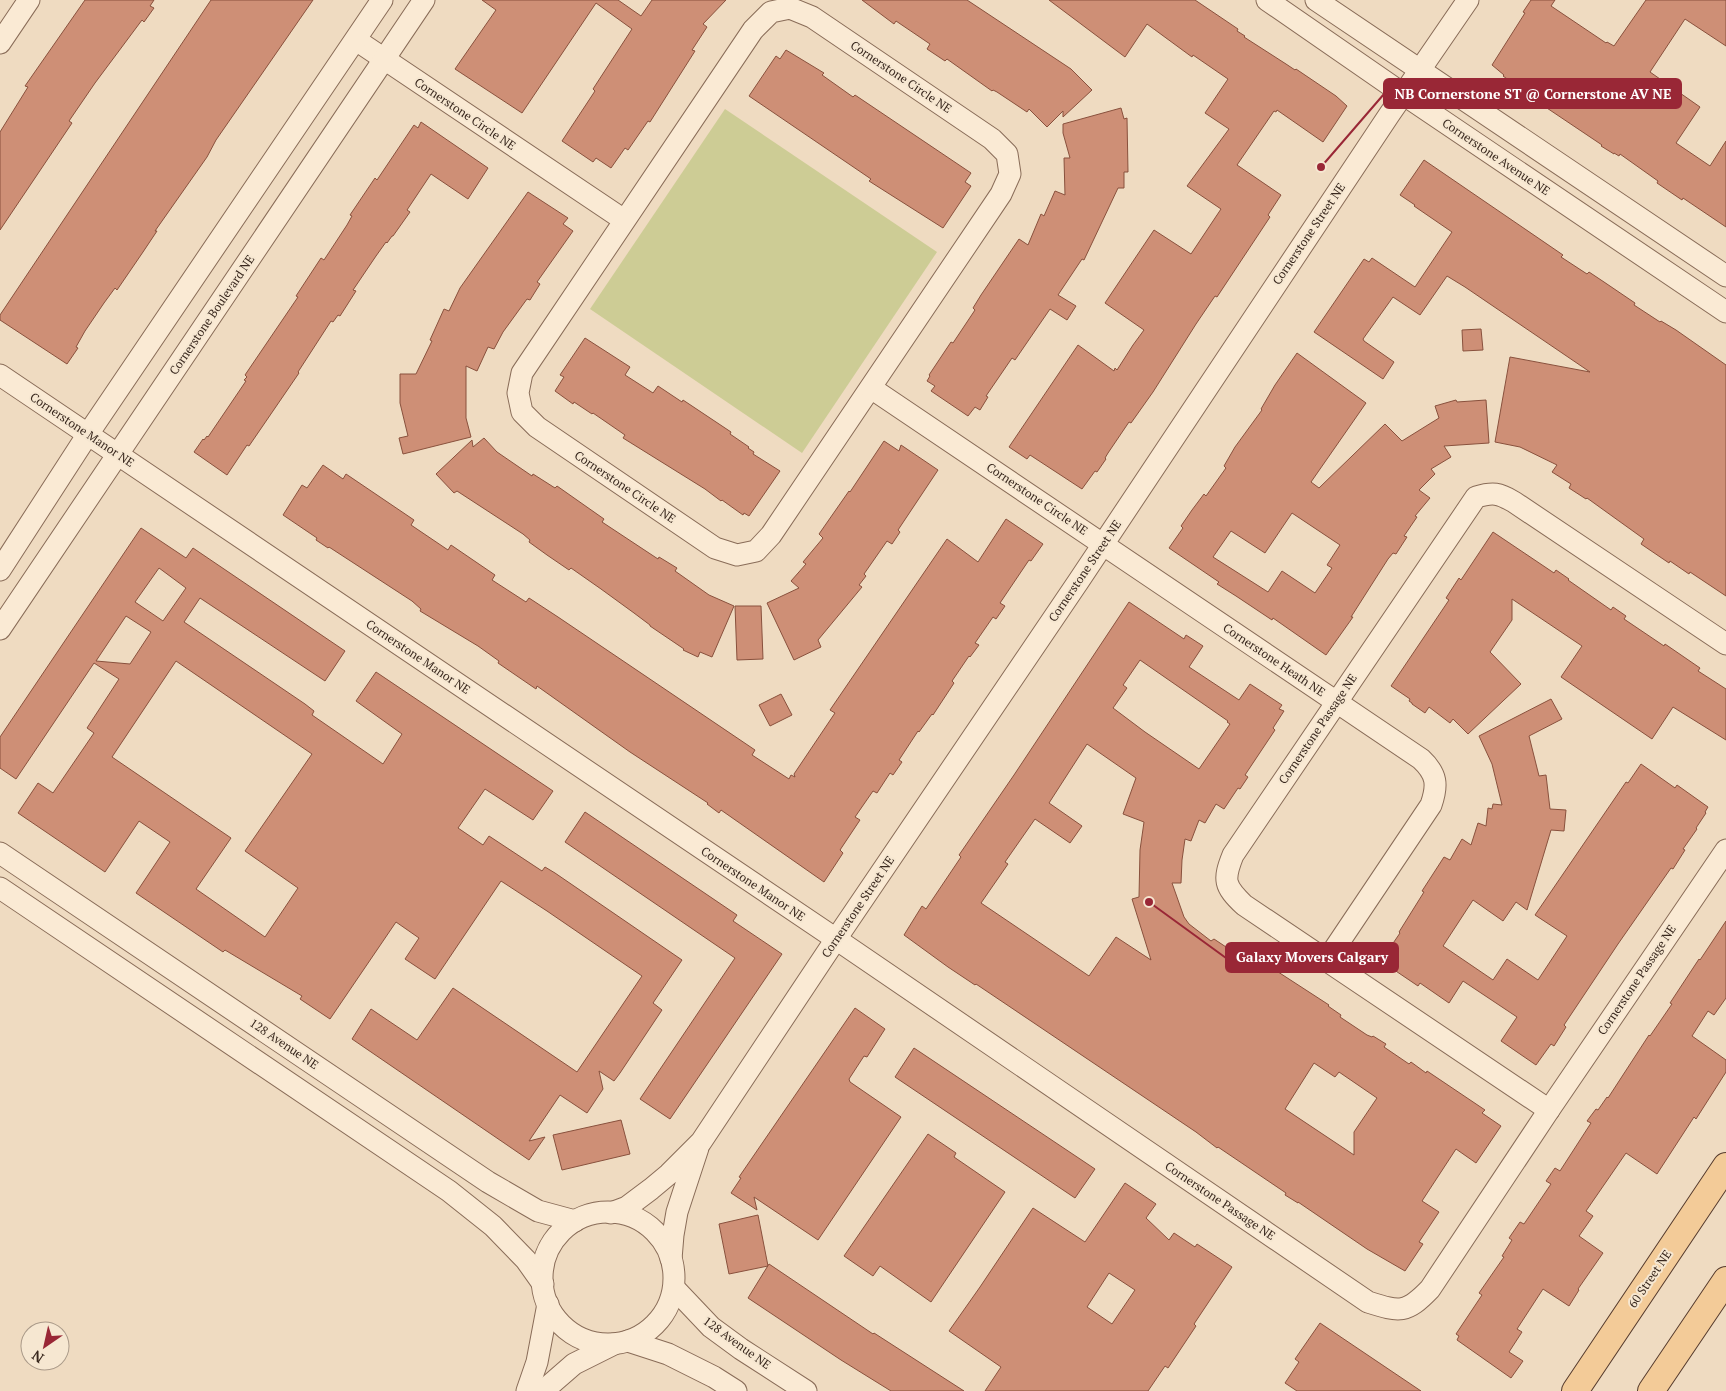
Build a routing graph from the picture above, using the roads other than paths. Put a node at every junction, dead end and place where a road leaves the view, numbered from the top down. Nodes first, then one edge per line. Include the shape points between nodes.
1 (29, 0) edge
2 (382, 0) edge
3 (424, 0) edge
4 (1267, 0) edge
5 (1316, 0) edge
6 (1468, 0) edge
7 (356, 40) junction
8 (0, 42) edge
9 (384, 59) junction
10 (1420, 70) junction
11 (1403, 94) junction
12 (624, 220) junction
13 (1726, 276) edge
14 (1726, 312) edge
15 (0, 375) edge
16 (871, 388) junction
17 (88, 434) junction
18 (117, 455) junction
19 (1103, 544) junction
20 (0, 570) edge
21 (0, 629) edge
22 (1726, 644) edge
23 (1336, 702) junction
24 (1726, 850) edge
25 (0, 853) edge
26 (0, 888) edge
27 (836, 939) junction
28 (1327, 960) junction
29 (1549, 1110) junction
30 (700, 1142) junction
31 (1726, 1166) edge
32 (611, 1213) junction
33 (575, 1222) junction
34 (672, 1259) junction
35 (1726, 1280) edge
36 (674, 1288) junction
37 (545, 1294) junction
38 (621, 1343) junction
39 (1591, 1366) junction
40 (527, 1391) edge
41 (543, 1391) edge
42 (736, 1391) edge
43 (806, 1391) edge
44 (1575, 1391) edge
45 (1581, 1391) edge
46 (1652, 1391) edge

1 - 8 street
2 - 7 street
3 - 9 street, Cornerstone Boulevard NE
4 - 11 street, Cornerstone Avenue NE
5 - 10 street
6 - 10 street, Cornerstone Street NE
7 - 9 street, Cornerstone Circle NE
7 - 17 street
9 - 12 street, Cornerstone Circle NE
9 - 18 street, Cornerstone Boulevard NE
10 - 11 street, Cornerstone Street NE
10 - 13 street
11 - 14 street, Cornerstone Avenue NE
11 - 19 street, Cornerstone Street NE
12 - 16 street, Cornerstone Circle NE via 522,373 518,393 522,412 537,427 714,548 737,556 756,551 771,535
12 - 16 street, Cornerstone Circle NE via 753,30 771,12 790,8 812,17 992,139 1007,154 1010,174 1001,194
15 - 17 street, Cornerstone Manor NE
16 - 19 street, Cornerstone Circle NE
17 - 18 street, Cornerstone Manor NE
17 - 20 street
18 - 21 street, Cornerstone Boulevard NE
18 - 27 street, Cornerstone Manor NE
19 - 23 street, Cornerstone Heath NE
19 - 27 street, Cornerstone Street NE
22 - 23 street, Cornerstone Passage NE via 1514,502 1500,494 1488,493 1476,497 1469,505
23 - 28 street, Cornerstone Heath NE via 1422,759 1435,780 1435,794 1431,805
23 - 28 street, Cornerstone Passage NE via 1233,855 1226,883 1231,893 1244,904
24 - 29 street, Cornerstone Passage NE
25 - 33 street, 128 Avenue NE via 488,1182 538,1212
26 - 37 street via 450,1191 493,1226 526,1260
27 - 29 street, Cornerstone Passage NE via 1368,1302 1390,1308 1404,1310 1430,1289
27 - 30 street, Cornerstone Street NE
28 - 29 street, Cornerstone Passage NE
30 - 32 street, Cornerstone Street NE via 651,1190
30 - 34 street, Cornerstone Street NE via 677,1212
31 - 39 main road, 60 Street NE
32 - 33 street
32 - 34 street via 632,1217 645,1224 665,1245
33 - 37 street via 563,1230 547,1255 543,1269
34 - 36 street
35 - 46 main road
36 - 38 street via 654,1327
36 - 43 street, 128 Avenue NE via 710,1327
37 - 38 street via 551,1312 571,1333 599,1344
37 - 40 street via 537,1362
38 - 41 street via 574,1364
38 - 42 street via 668,1354
39 - 44 main road, 60 Street NE
39 - 45 main road

